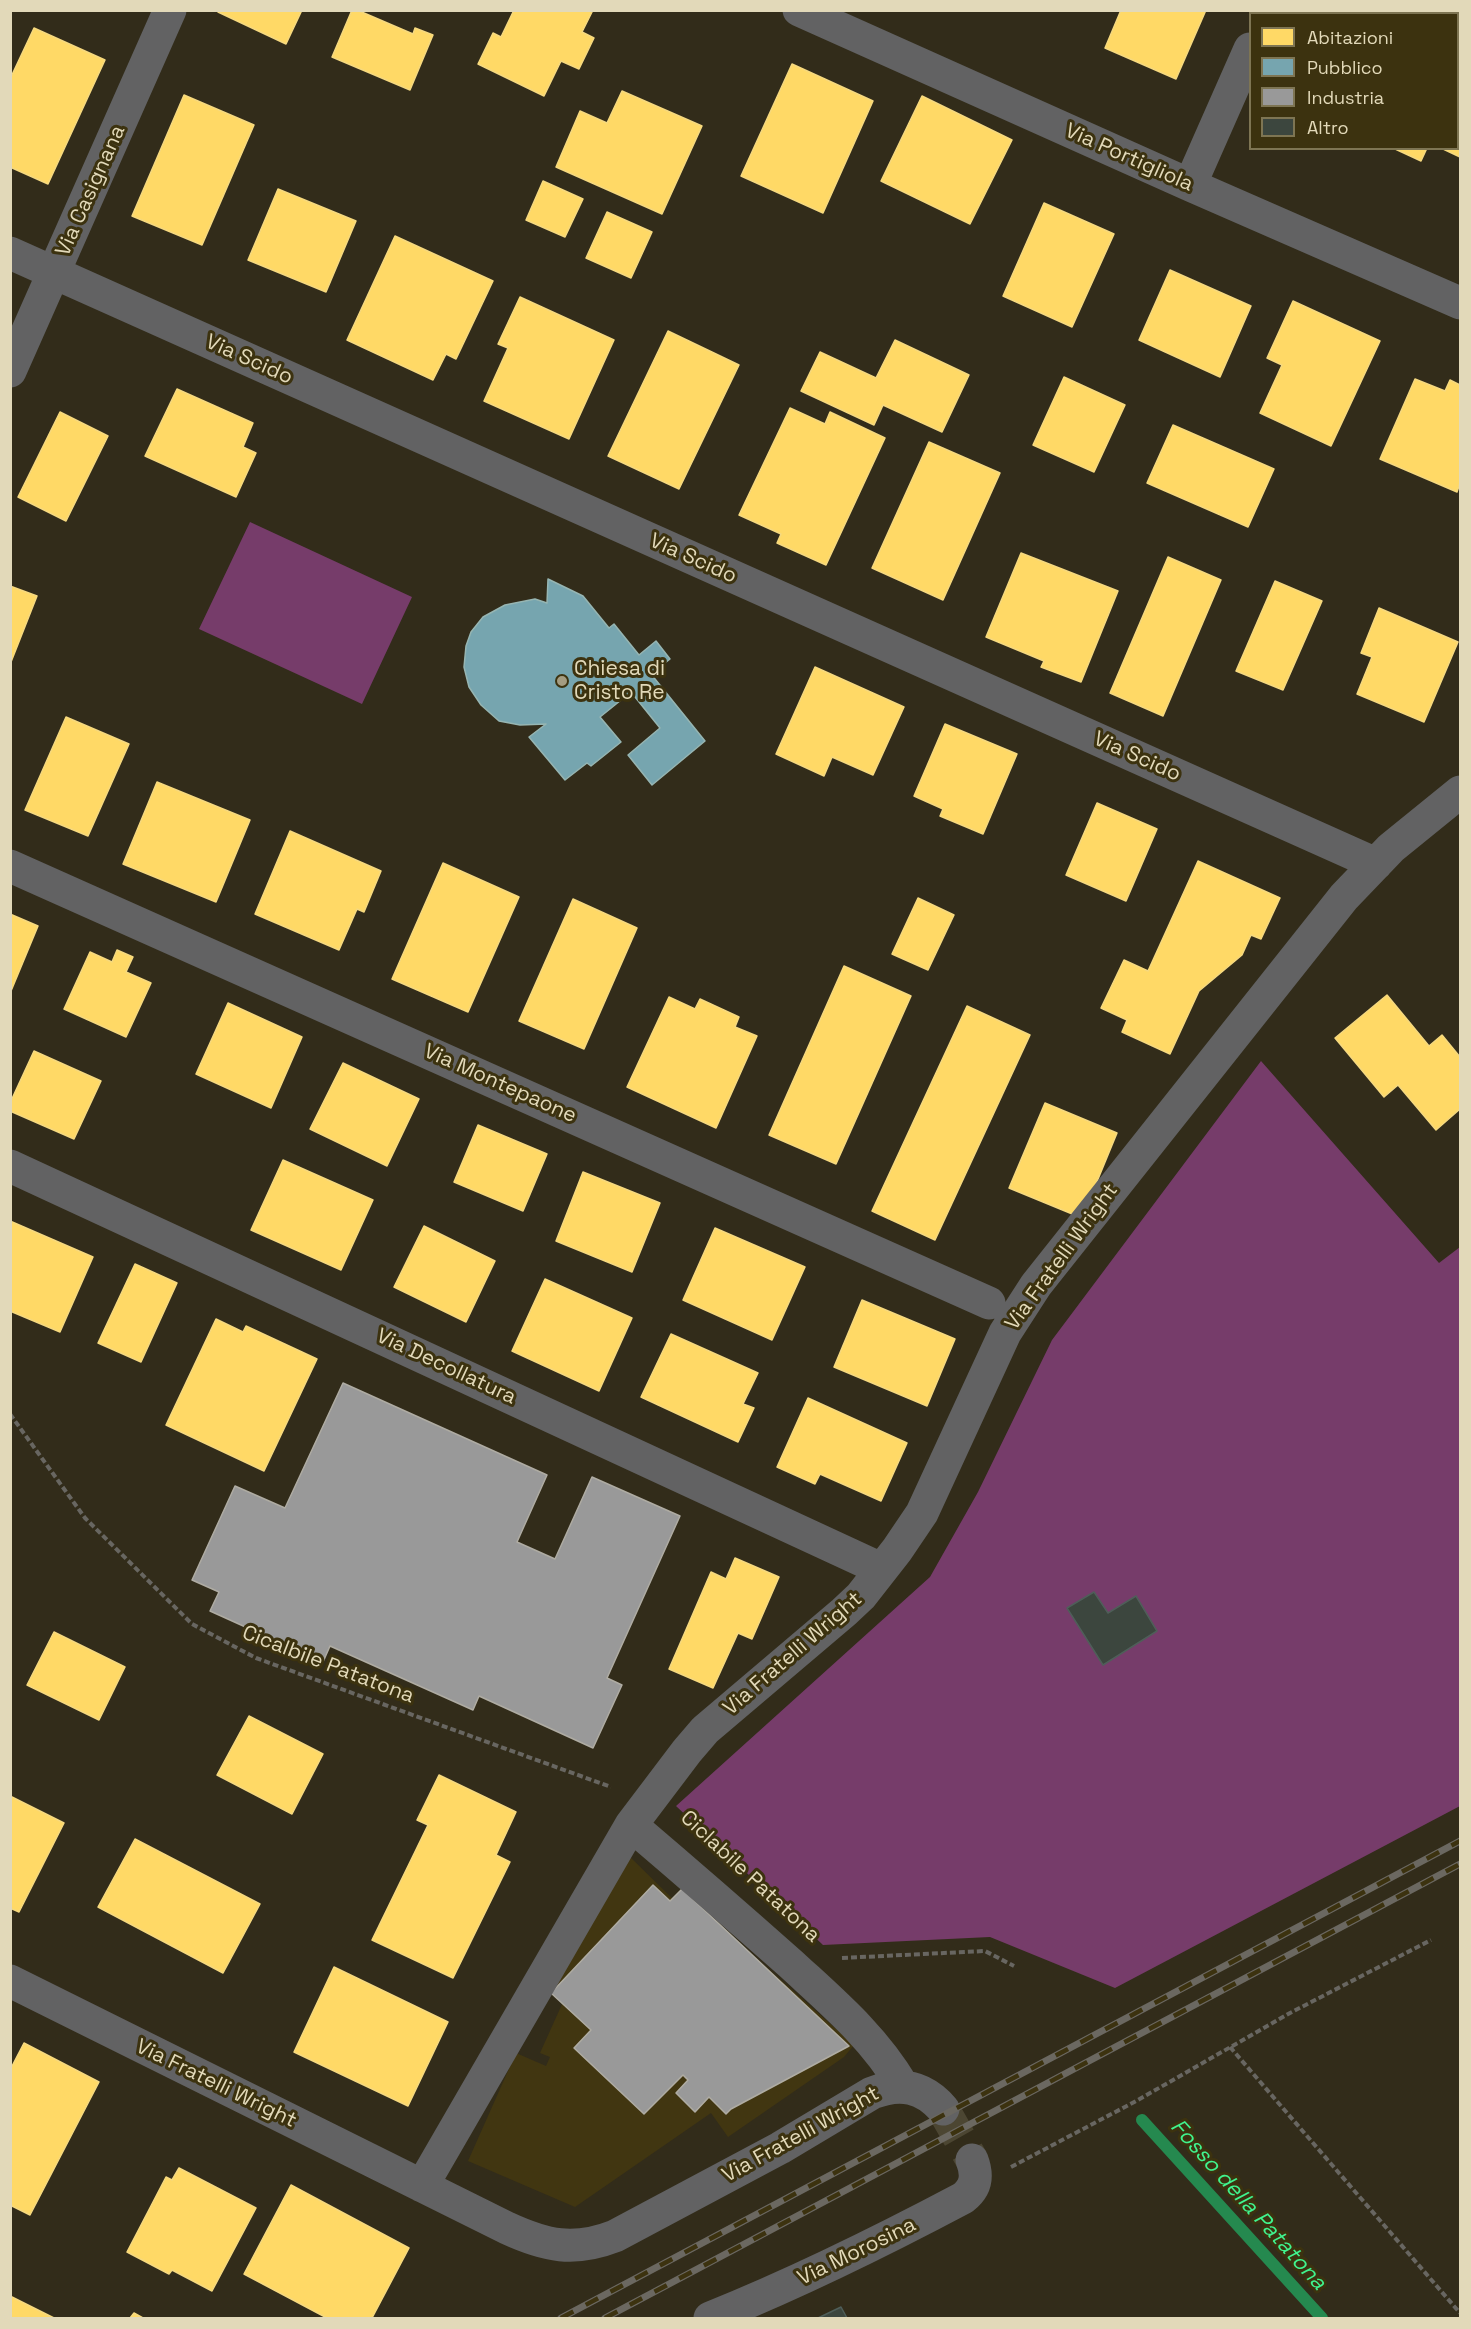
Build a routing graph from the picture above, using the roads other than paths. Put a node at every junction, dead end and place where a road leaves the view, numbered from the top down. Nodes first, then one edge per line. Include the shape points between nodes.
1 (171, 10) edge
2 (800, 10) edge
3 (1249, 53) edge
4 (1190, 185) junction
5 (10, 253) edge
6 (55, 274) junction
7 (1461, 303) edge
8 (10, 370) edge
9 (1461, 792) edge
10 (1376, 864) junction
11 (10, 866) edge
12 (10, 1166) edge
13 (989, 1303) dead end
14 (881, 1569) junction
15 (640, 1814) junction
16 (10, 1981) edge
17 (902, 2085) junction
18 (943, 2109) tunnel mouth
19 (974, 2168) road end
20 (422, 2186) junction
21 (710, 2319) edge

1 - 6 street, Via Casignana
2 - 4 street, Via Portigliola
3 - 4 street
4 - 7 street, Via Portigliola
5 - 6 street, Via Scido
6 - 8 street, Via Casignana
6 - 10 street, Via Scido
9 - 10 street, Via Fratelli Wright
10 - 14 street, Via Fratelli Wright via 1330,914 1023,1304 1005,1333 922,1512
11 - 13 street, Via Montepaone
12 - 14 street, Via Decollatura
14 - 15 street, Via Fratelli Wright via 844,1612 705,1730
15 - 17 street, Via Fratelli Wright via 747,1924 853,2020
15 - 20 street, Via Fratelli Wright
16 - 20 street, Via Fratelli Wright
17 - 18 street via 927,2095
17 - 20 street, Via Fratelli Wright via 872,2093 780,2148 593,2244 561,2246 530,2238
19 - 21 street, Via Morosina via 970,2192 963,2198 845,2259

